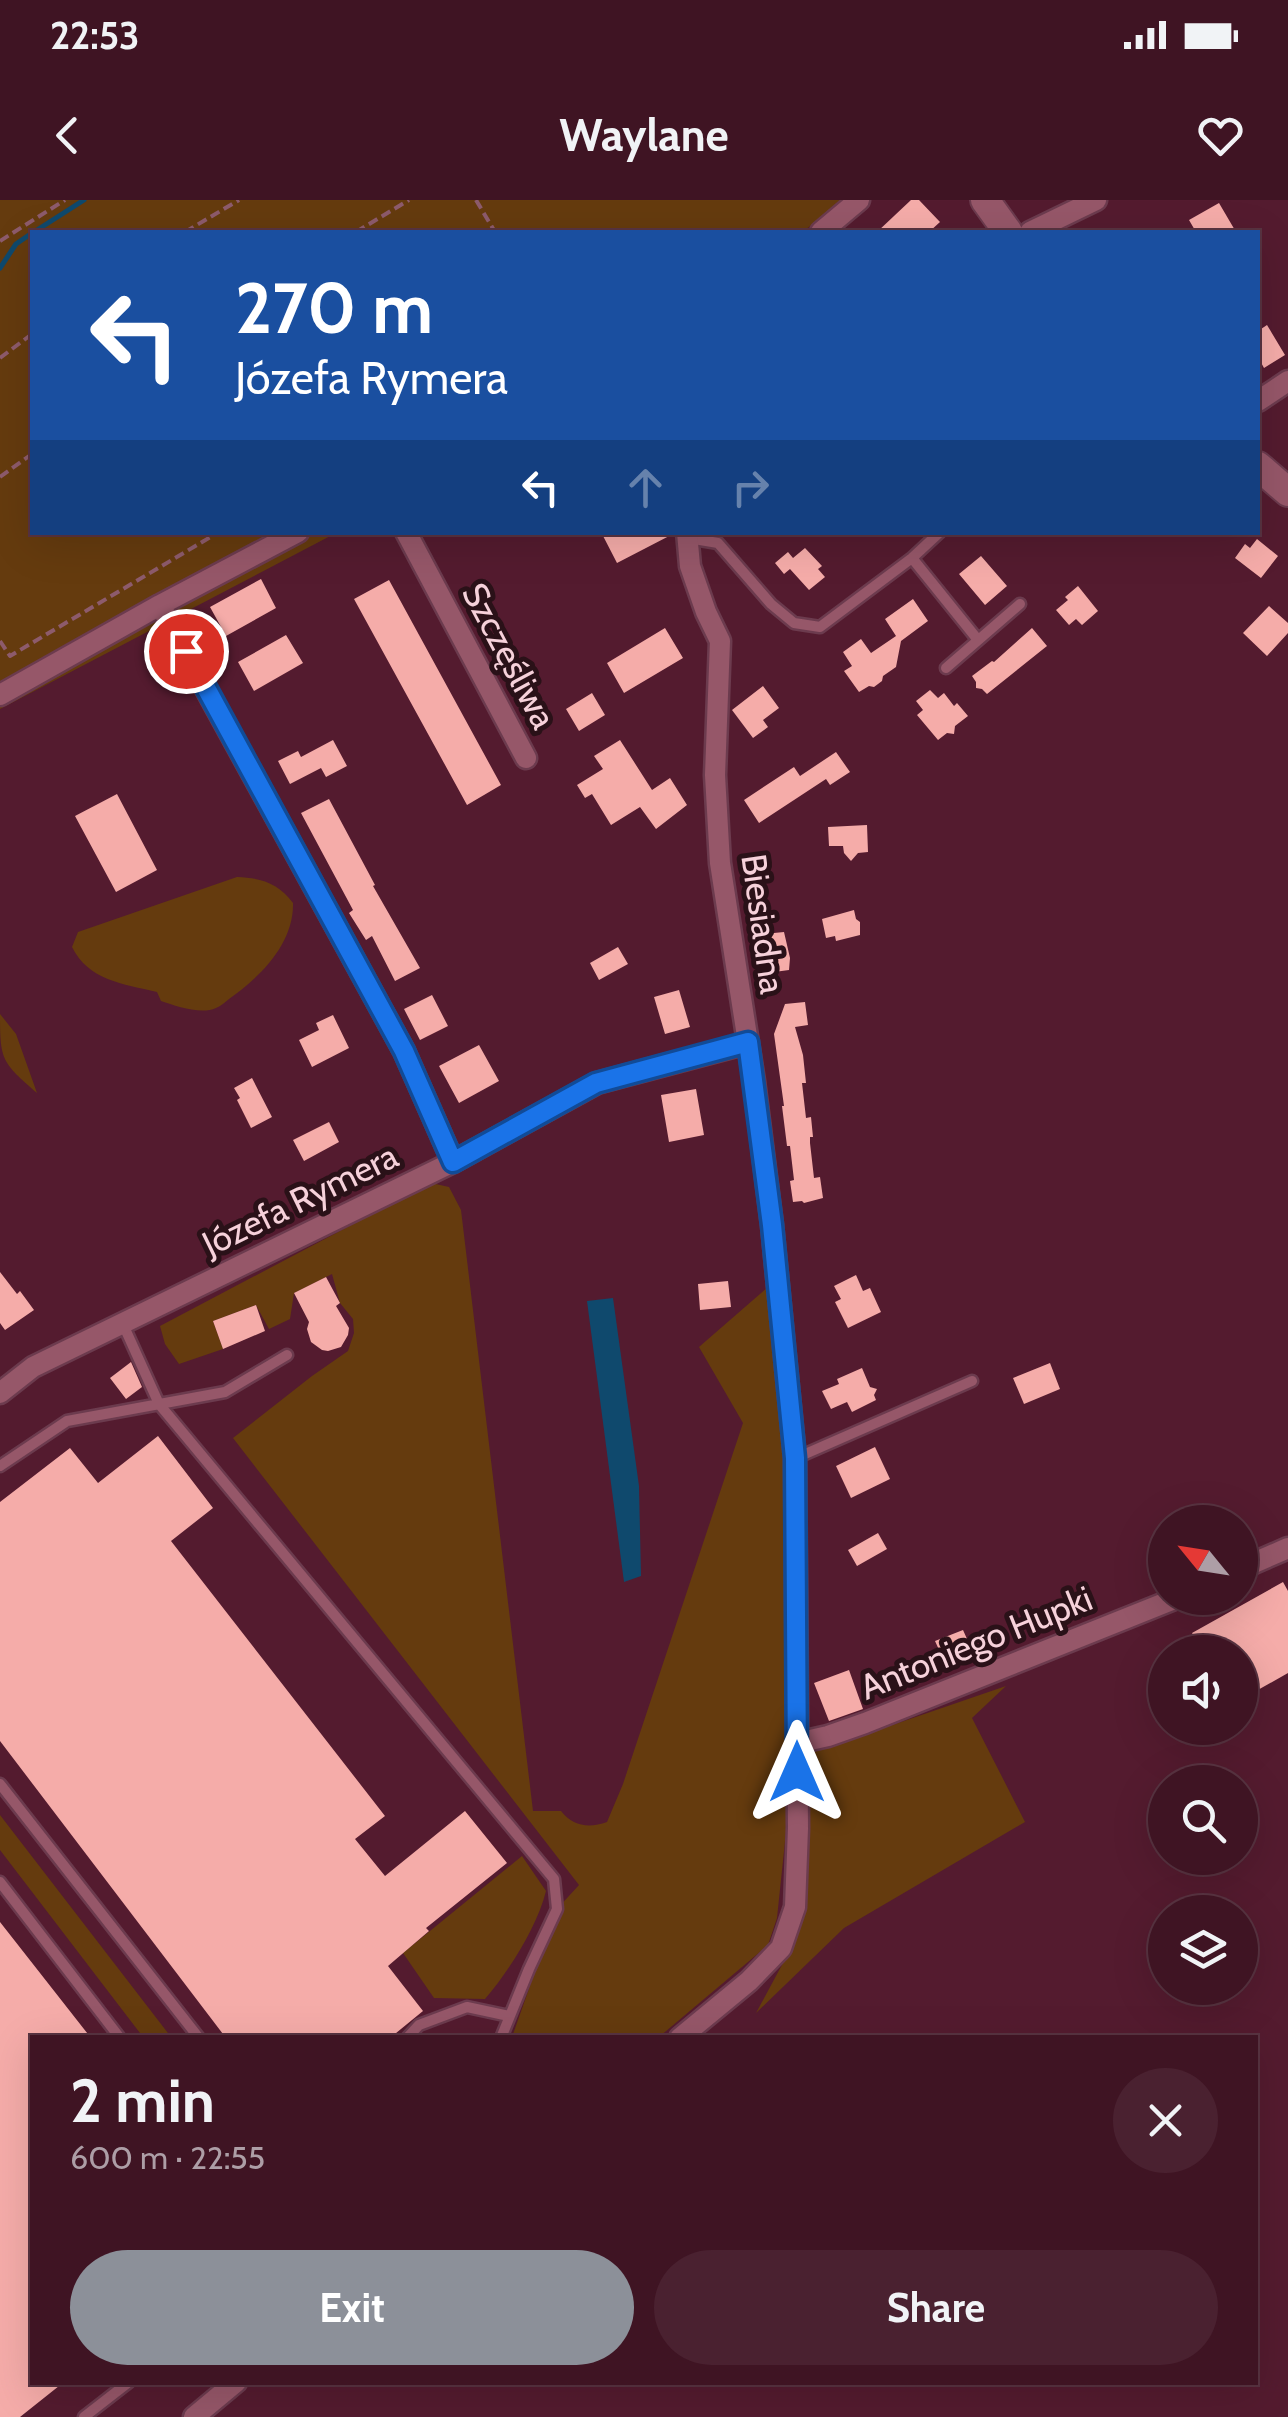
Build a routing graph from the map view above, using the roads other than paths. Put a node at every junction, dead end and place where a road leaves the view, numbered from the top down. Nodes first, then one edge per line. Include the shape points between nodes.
1 (859, 200) edge
2 (985, 200) edge
3 (1096, 200) edge
4 (824, 230) edge
5 (1007, 230) edge
6 (1034, 230) edge
7 (1288, 381) edge
8 (1260, 400) edge
9 (1260, 468) edge
10 (1288, 492) edge
11 (292, 535) edge
12 (408, 535) edge
13 (687, 535) edge
14 (937, 535) edge
15 (912, 558) junction
16 (160, 604) junction
17 (1020, 604) dead end
18 (978, 640) junction
19 (946, 668) dead end
20 (0, 696) edge
21 (526, 758) dead end
22 (748, 1042) junction
23 (453, 1162) junction
24 (122, 1322) junction
25 (287, 1355) dead end
26 (972, 1381) dead end
27 (0, 1393) edge
28 (159, 1404) junction
29 (795, 1458) junction
30 (0, 1466) edge
31 (1288, 1548) edge
32 (1258, 1561) edge
33 (1148, 1609) edge
34 (797, 1743) junction
35 (0, 1784) edge
36 (0, 1882) edge
37 (510, 2016) junction
38 (118, 2035) edge
39 (197, 2035) edge
40 (410, 2035) edge
41 (502, 2035) edge
42 (684, 2035) edge
43 (125, 2385) edge
44 (232, 2385) edge
45 (84, 2417) edge
46 (194, 2417) edge

1 - 4 street
2 - 5 street
3 - 6 street
7 - 8 street
9 - 10 street
11 - 16 street
12 - 21 street, Szczęśliwa
13 - 15 lane, Biesiadna via 718,542 794,624 820,627
13 - 22 street, Biesiadna via 690,566 720,642 714,775
14 - 15 lane, Biesiadna
15 - 18 lane
16 - 20 street
16 - 23 street via 404,1051
17 - 18 lane
18 - 19 lane
22 - 23 street, Józefa Rymera via 596,1083
22 - 29 street, Biesiadna
23 - 24 street, Józefa Rymera
24 - 27 street, Józefa Rymera via 33,1367
24 - 28 lane
25 - 28 lane via 225,1392
26 - 29 lane
28 - 30 lane via 67,1421
28 - 37 lane via 554,1879 558,1909
29 - 34 street, Biesiadna
31 - 32 street
33 - 34 street, Antoniego Hupki via 865,1723
34 - 42 street, Biesiadna via 795,1907 781,1948
35 - 39 lane
36 - 38 lane
37 - 40 lane via 466,2008 419,2025
37 - 41 lane
43 - 45 lane
44 - 46 street

